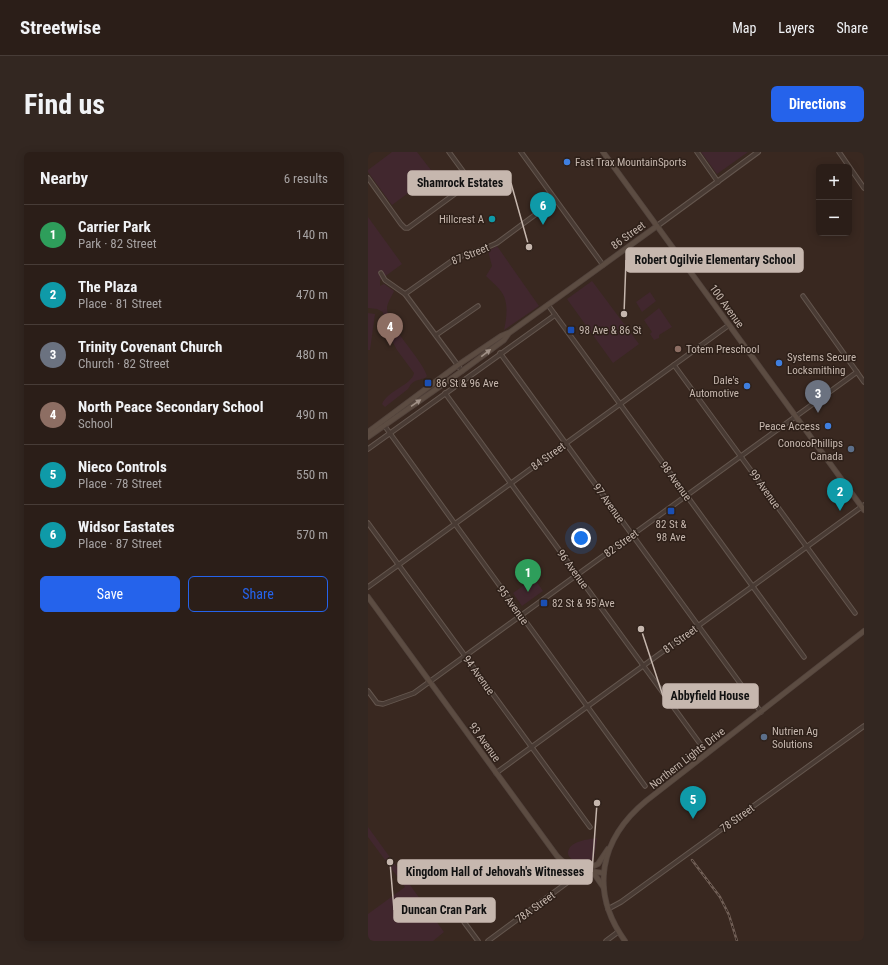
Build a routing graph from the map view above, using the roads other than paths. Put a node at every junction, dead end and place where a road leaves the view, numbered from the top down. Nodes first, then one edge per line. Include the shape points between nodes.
1 (448, 152) edge
2 (521, 152) edge
3 (603, 152) edge
4 (696, 152) edge
5 (758, 152) edge
6 (839, 152) edge
7 (368, 178) edge
8 (718, 182) junction
9 (864, 188) edge
10 (555, 200) junction
11 (657, 226) junction
12 (603, 265) junction
13 (381, 273) dead end
14 (405, 294) junction
15 (803, 296) dead end
16 (548, 305) junction
17 (478, 306) dead end
18 (555, 315) junction
19 (729, 325) junction
20 (509, 333) junction
21 (436, 335) junction
22 (500, 353) junction
23 (674, 364) junction
24 (458, 365) junction
25 (462, 371) junction
26 (857, 372) junction
27 (864, 382) edge
28 (445, 393) junction
29 (620, 404) junction
30 (795, 416) junction
31 (384, 424) junction
32 (368, 432) edge
33 (389, 434) junction
34 (368, 437) edge
35 (566, 443) junction
36 (368, 449) edge
37 (740, 456) junction
38 (511, 484) junction
39 (686, 495) junction
40 (863, 508) edge
41 (368, 523) edge
42 (454, 524) junction
43 (632, 535) junction
44 (807, 547) junction
45 (398, 565) junction
46 (577, 575) junction
47 (753, 586) junction
48 (368, 587) edge
49 (368, 597) edge
50 (856, 613) dead end
51 (521, 616) junction
52 (698, 626) junction
53 (864, 631) edge
54 (465, 656) junction
55 (804, 657) dead end
56 (643, 666) junction
57 (430, 681) junction
58 (368, 691) edge
59 (587, 707) junction
60 (761, 712) junction
61 (864, 726) edge
62 (701, 745) dead end
63 (531, 747) junction
64 (496, 773) junction
65 (645, 786) dead end
66 (590, 827) dead end
67 (612, 841) junction
68 (575, 868) junction
69 (584, 871) junction
70 (604, 873) junction
71 (604, 888) junction
72 (608, 909) junction
73 (464, 922) dead end
74 (618, 932) junction
75 (478, 941) edge
76 (488, 941) edge
77 (606, 941) edge
78 (625, 941) edge

1 - 7 street via 468,181 465,187 406,228
2 - 10 street
3 - 11 main road, 100 Avenue
4 - 8 street
5 - 8 street, 86 Street
6 - 9 street
8 - 11 street, 86 Street
10 - 12 street
10 - 14 street, 87 Street via 497,242 456,258
11 - 12 main road, 86 Street
11 - 19 main road, 100 Avenue
12 - 16 main road, 86 Street
13 - 14 street via 385,280
14 - 21 street
15 - 26 street
16 - 18 street, 98 Avenue
16 - 20 main road, 86 Street
17 - 21 street
18 - 22 street
18 - 29 street, 98 Avenue
19 - 23 street, 84 Street
19 - 30 main road, 100 Avenue
20 - 24 main road, 86 Street
25 -> 20 main road, 86 Street via 504,340
21 - 24 street
22 - 28 street
22 - 35 street, 97 Avenue
23 - 29 street, 84 Street
23 - 37 street, 99 Avenue
24 - 25 street
24 - 31 main road, 86 Street
31 -> 25 main road, 86 Street
26 - 27 street
26 - 30 street, 82 Street
28 - 33 street
28 - 38 street, 96 Avenue
29 - 35 street, 84 Street
29 - 39 street, 98 Avenue
30 - 37 street, 82 Street
30 - 40 main road, 100 Avenue
31 - 32 main road, 86 Street
31 - 33 street, 95 Avenue
31 - 34 main road, 86 Street
33 - 36 street
33 - 42 street, 95 Avenue
35 - 38 street, 84 Street
35 - 43 street, 97 Avenue
37 - 39 street, 82 Street
37 - 44 street, 99 Avenue
38 - 42 street, 84 Street
38 - 46 street, 96 Avenue
39 - 43 street, 82 Street
39 - 47 street, 98 Avenue
40 - 44 street, 81 Street
41 - 45 street, 94 Avenue
42 - 45 street, 84 Street
42 - 51 street, 95 Avenue
43 - 46 street, 82 Street
43 - 52 street, 97 Avenue
44 - 47 street, 81 Street
44 - 50 street, 99 Avenue
45 - 48 street, 84 Street
45 - 54 street, 94 Avenue
46 - 51 street, 82 Street
46 - 56 street, 96 Avenue
47 - 52 street, 81 Street
47 - 55 street, 98 Avenue
49 - 57 main road, 93 Avenue
51 - 54 street, 82 Street
51 - 59 street, 95 Avenue
52 - 56 street, 81 Street
52 - 60 street, 97 Avenue
53 - 60 main road, Northern Lights Drive
54 - 57 street, 82 Street
54 - 63 street, 94 Avenue
56 - 59 street, 81 Street
56 - 62 street, 96 Avenue
57 - 58 street, 82 Street via 411,695 383,704 375,701
57 - 64 main road, 93 Avenue
59 - 63 street, 81 Street
59 - 65 street, 95 Avenue
60 - 67 main road, Northern Lights Drive via 637,809 621,826
61 - 72 street, 78 Street
63 - 64 street, 81 Street
63 - 66 street, 94 Avenue
64 - 68 main road, 93 Avenue via 557,856
67 - 69 main road via 598,864
67 - 70 main road, Northern Lights Drive
68 - 69 main road, 93 Avenue
68 - 76 street, 78A Street via 568,882
69 - 70 main road, 93 Avenue
69 - 71 main road via 595,875
70 - 71 main road, Northern Lights Drive
71 - 72 main road, Northern Lights Drive
72 - 74 main road, Northern Lights Drive
73 - 75 street
74 - 77 street
74 - 78 main road, Northern Lights Drive

